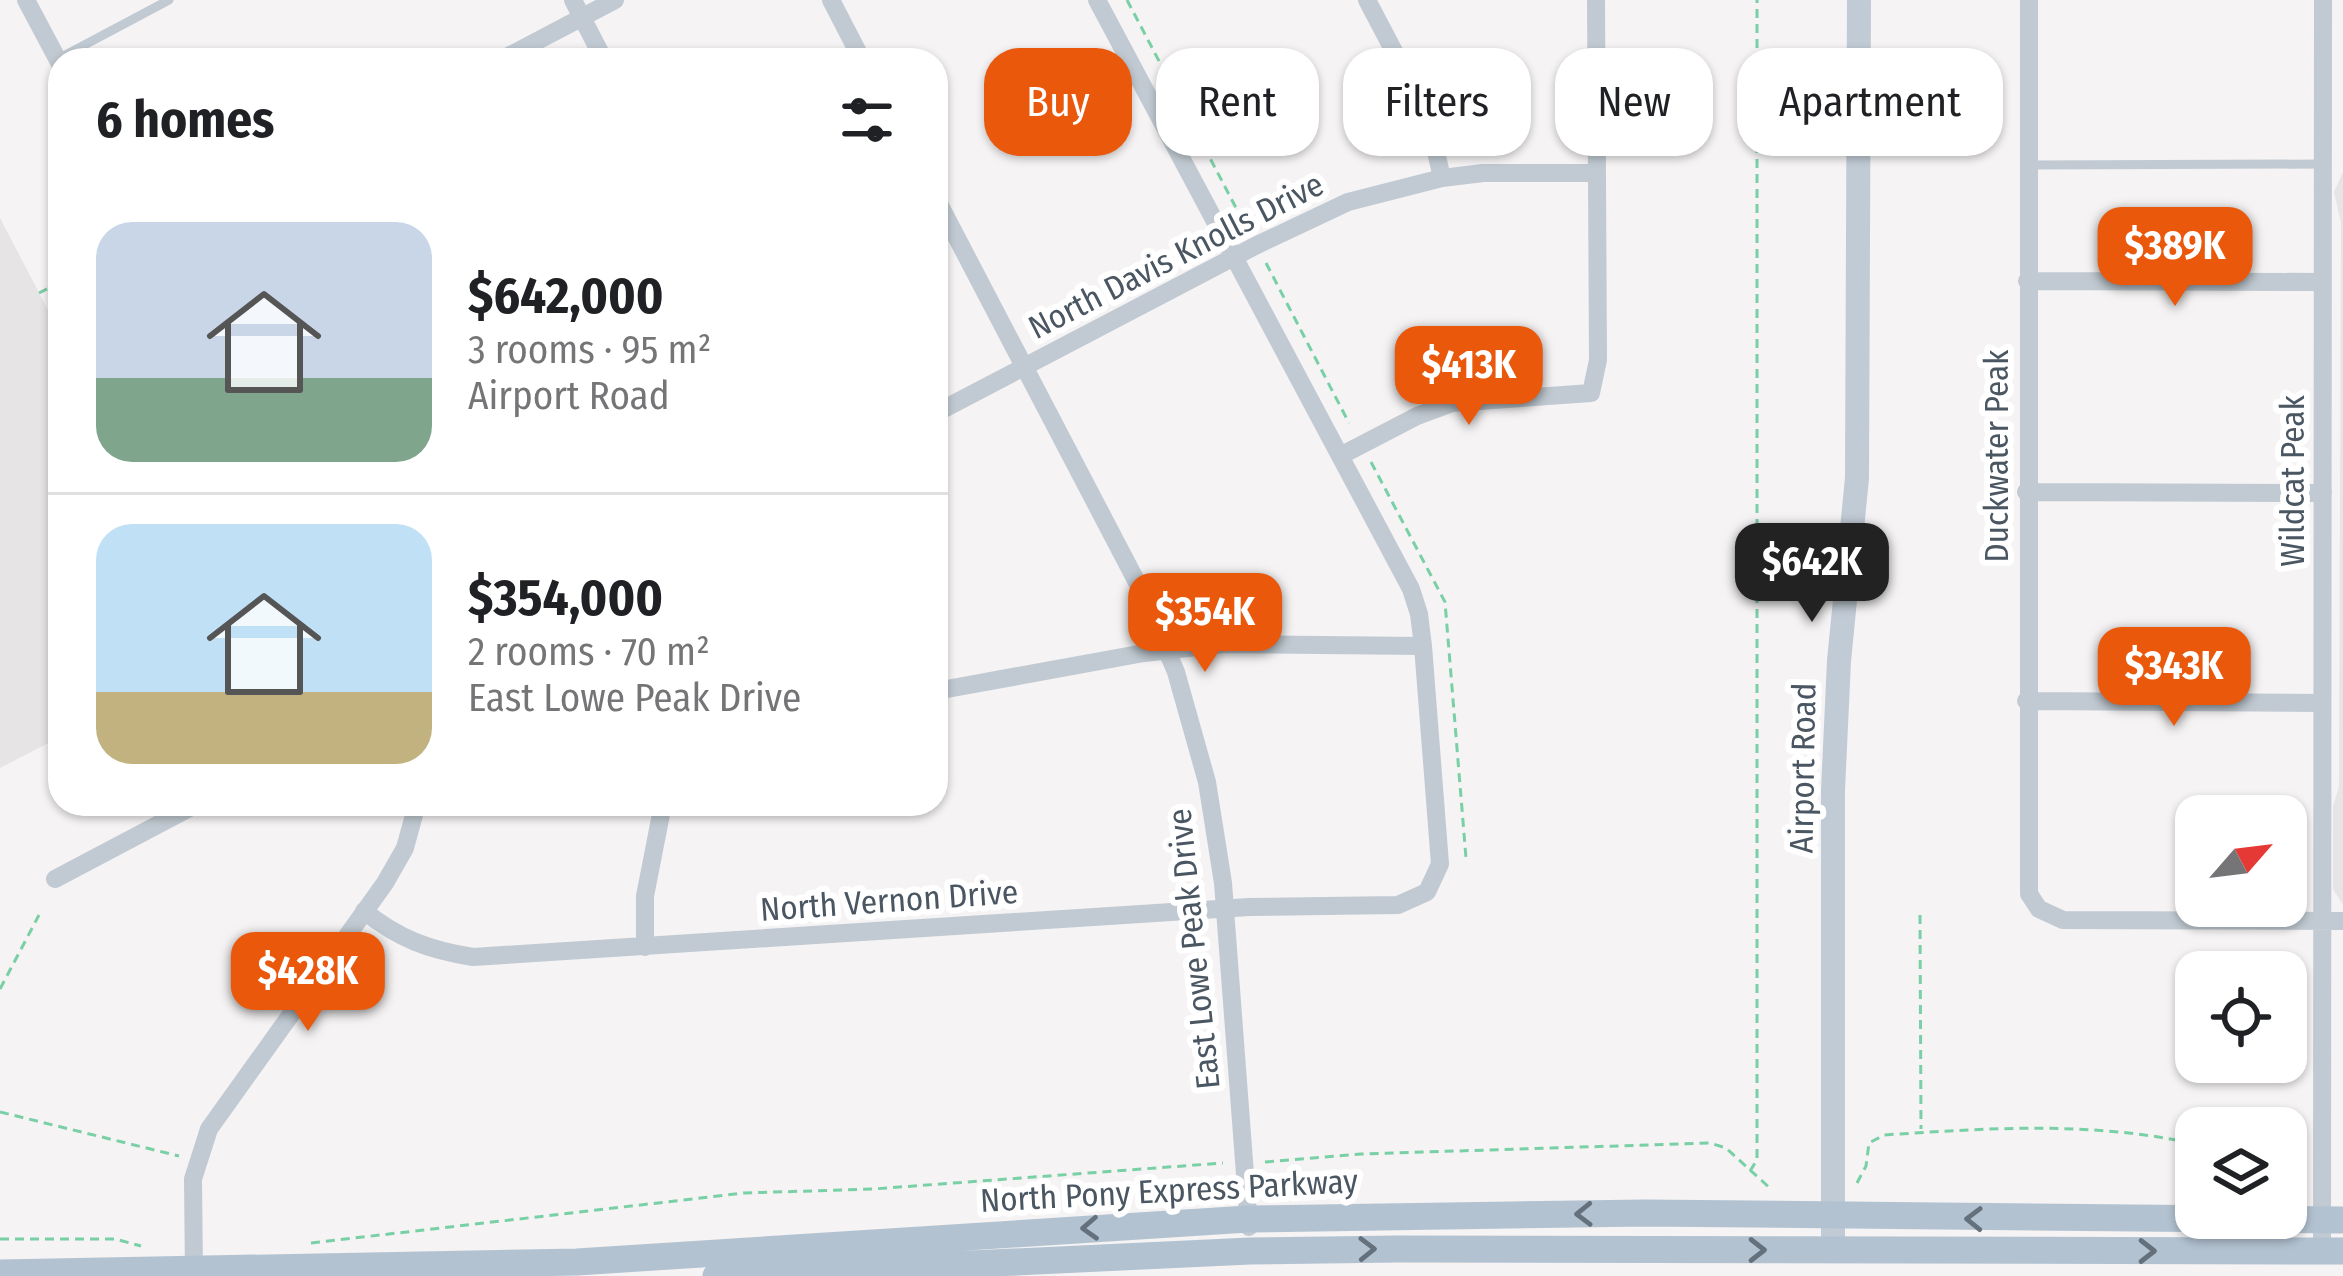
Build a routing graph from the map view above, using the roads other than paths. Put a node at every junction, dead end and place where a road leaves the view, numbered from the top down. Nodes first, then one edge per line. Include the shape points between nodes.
1 (26, 0) edge
2 (169, 0) edge
3 (615, 0) edge
4 (830, 0) edge
5 (1097, 0) edge
6 (1367, 0) edge
7 (1596, 0) edge
8 (1859, 0) edge
9 (2029, 0) edge
10 (2323, 0) edge
11 (577, 9) edge
12 (52, 48) edge
13 (82, 48) edge
14 (519, 48) edge
15 (598, 48) edge
16 (856, 48) edge
17 (2330, 157) edge
18 (2030, 165) junction
19 (1595, 173) junction
20 (1442, 178) junction
21 (948, 221) edge
22 (1232, 257) junction
23 (2027, 281) junction
24 (2323, 282) junction
25 (1025, 366) junction
26 (948, 406) edge
27 (1340, 456) junction
28 (2026, 492) junction
29 (2323, 493) junction
30 (1423, 646) junction
31 (1167, 650) junction
32 (948, 689) edge
33 (2026, 701) junction
34 (2322, 703) junction
35 (174, 816) edge
36 (414, 816) edge
37 (661, 816) edge
38 (56, 879) dead end
39 (1225, 909) junction
40 (364, 911) junction
41 (2322, 921) junction
42 (2343, 921) edge
43 (645, 947) junction
44 (1833, 1203) junction
45 (1248, 1219) junction
46 (2332, 1220) edge
47 (1833, 1250) junction
48 (1250, 1251) junction
49 (2332, 1251) edge
50 (194, 1272) edge
51 (0, 1274) edge
52 (716, 1276) edge

1 - 12 street
2 - 13 lane
3 - 11 street
4 - 16 street
5 - 22 street
6 - 20 street via 1428,116
7 - 19 street
8 - 44 street, Airport Road via 1857,478 1832,790
9 - 18 street, Duckwater Peak
10 - 17 street, Wildcat Peak
11 - 14 street
11 - 15 street
17 - 18 lane
17 - 24 street, Wildcat Peak
18 - 23 street, Duckwater Peak
19 - 20 street, North Davis Knolls Drive
19 - 27 street via 1598,360 1591,393 1452,403
20 - 22 street, North Davis Knolls Drive via 1348,202
21 - 25 street, East Lowe Peak Drive
22 - 25 street, North Davis Knolls Drive
22 - 27 street
23 - 24 street
23 - 28 street, Duckwater Peak
24 - 29 street, Wildcat Peak
25 - 26 street, North Davis Knolls Drive
25 - 31 street, East Lowe Peak Drive
27 - 30 street via 1411,590
28 - 29 street
28 - 33 street, Duckwater Peak
29 - 34 street, Wildcat Peak
30 - 31 street
30 - 39 street, North Vernon Drive via 1440,864 1427,892 1398,904
31 - 32 street
31 - 39 street, East Lowe Peak Drive via 1207,782
33 - 34 street
33 - 41 street, Duckwater Peak via 2026,885 2039,909 2063,920
34 - 41 street, Wildcat Peak
35 - 38 street
36 - 40 street via 405,848
37 - 43 street via 645,896
39 - 43 street, North Vernon Drive
39 - 45 street, East Lowe Peak Drive
40 - 43 street, North Vernon Drive via 428,950 473,957
40 - 50 street via 209,1129 193,1179
41 - 42 street
41 - 46 street, Wildcat Peak
44 -> 45 main road, North Pony Express Parkway
46 -> 44 main road, North Pony Express Parkway
44 - 47 street, Airport Road
45 - 48 street, East Lowe Peak Drive
45 -> 50 main road, North Pony Express Parkway via 577,1262
46 - 49 street, Wildcat Peak
48 -> 47 main road, North Pony Express Parkway
47 -> 49 main road, North Pony Express Parkway
48 - 52 main road, North Pony Express Parkway
50 - 51 main road, North Pony Express Parkway

